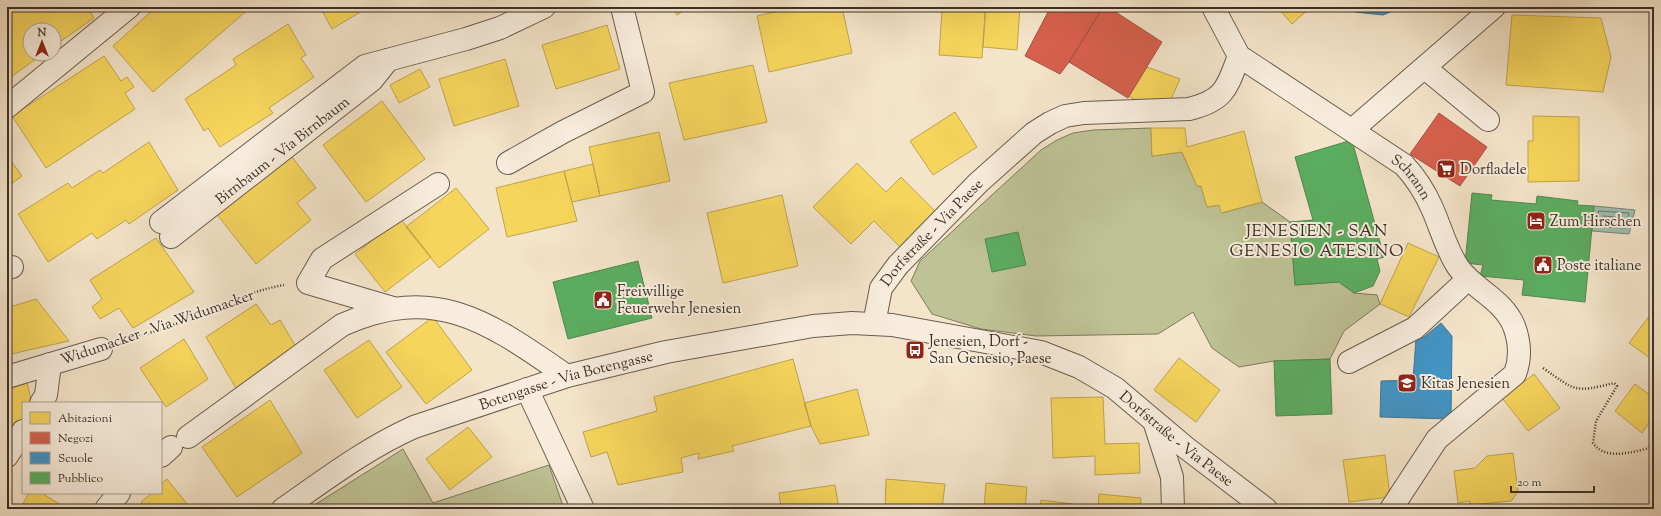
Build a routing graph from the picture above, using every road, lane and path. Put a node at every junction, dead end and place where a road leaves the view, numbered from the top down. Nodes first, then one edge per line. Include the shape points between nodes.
1 (129, 7) edge
2 (544, 7) edge
3 (622, 7) edge
4 (1213, 7) edge
5 (1494, 7) edge
6 (1239, 56) junction
7 (1425, 68) junction
8 (7, 107) edge
9 (1488, 120) dead end
10 (1352, 130) junction
11 (508, 163) dead end
12 (438, 184) dead end
13 (166, 229) dead end
14 (1467, 280) junction
15 (308, 283) junction
16 (394, 309) junction
17 (874, 324) junction
18 (101, 349) joint
19 (1520, 352) junction
20 (1349, 362) dead end
21 (50, 364) junction
22 (567, 376) junction
23 (7, 377) edge
24 (527, 389) junction
25 (42, 402) edge
26 (1154, 421) junction
27 (22, 433) edge
28 (173, 446) edge
29 (1654, 447) edge
30 (7, 456) edge
31 (118, 494) edge
32 (106, 509) edge
33 (283, 509) edge
34 (583, 509) edge
35 (1173, 509) edge
36 (1266, 509) edge
37 (1391, 509) edge

1 - 8 street
2 - 13 street, Birnbaum - Via Birnbaum via 500,28 365,66
3 - 11 street via 643,92
4 - 6 street
5 - 7 street
6 - 10 street, Schrann
6 - 17 street, Dorfstraße - Via Paese via 1227,87 1218,98 1205,105 1189,109 1065,116 1034,133 978,183 898,265 881,288
7 - 9 street
7 - 10 street
10 - 14 street, Schrann via 1404,165 1415,177 1432,208 1450,254
12 - 15 street via 322,258
14 - 19 street, Schrann via 1506,312 1516,333
14 - 20 street via 1415,328
15 - 16 street
15 - 18 path, Widumacker - Via Widumacker via 268,288
16 - 22 street via 438,309 472,317 504,333
16 - 28 street via 363,316 342,325
17 - 22 street, Botengasse - Via Botengasse via 813,326 658,354
17 - 26 street, Dorfstraße - Via Paese via 916,328 1041,352 1099,377
18 - 21 street, Widumacker - Via Widumacker
19 - 29 path via 1578,390 1614,383 1617,386 1596,421 1592,443 1597,449 1616,454
19 - 37 street via 1515,374 1437,438
21 - 23 street, Widumacker - Via Widumacker
21 - 25 street via 46,395
22 - 24 street, Botengasse - Via Botengasse
24 - 33 street, Botengasse - Via Botengasse via 392,438 356,458
24 - 34 street
26 - 35 street via 1172,477
26 - 36 street, Dorfstraße - Via Paese
27 - 30 street
31 - 32 street

